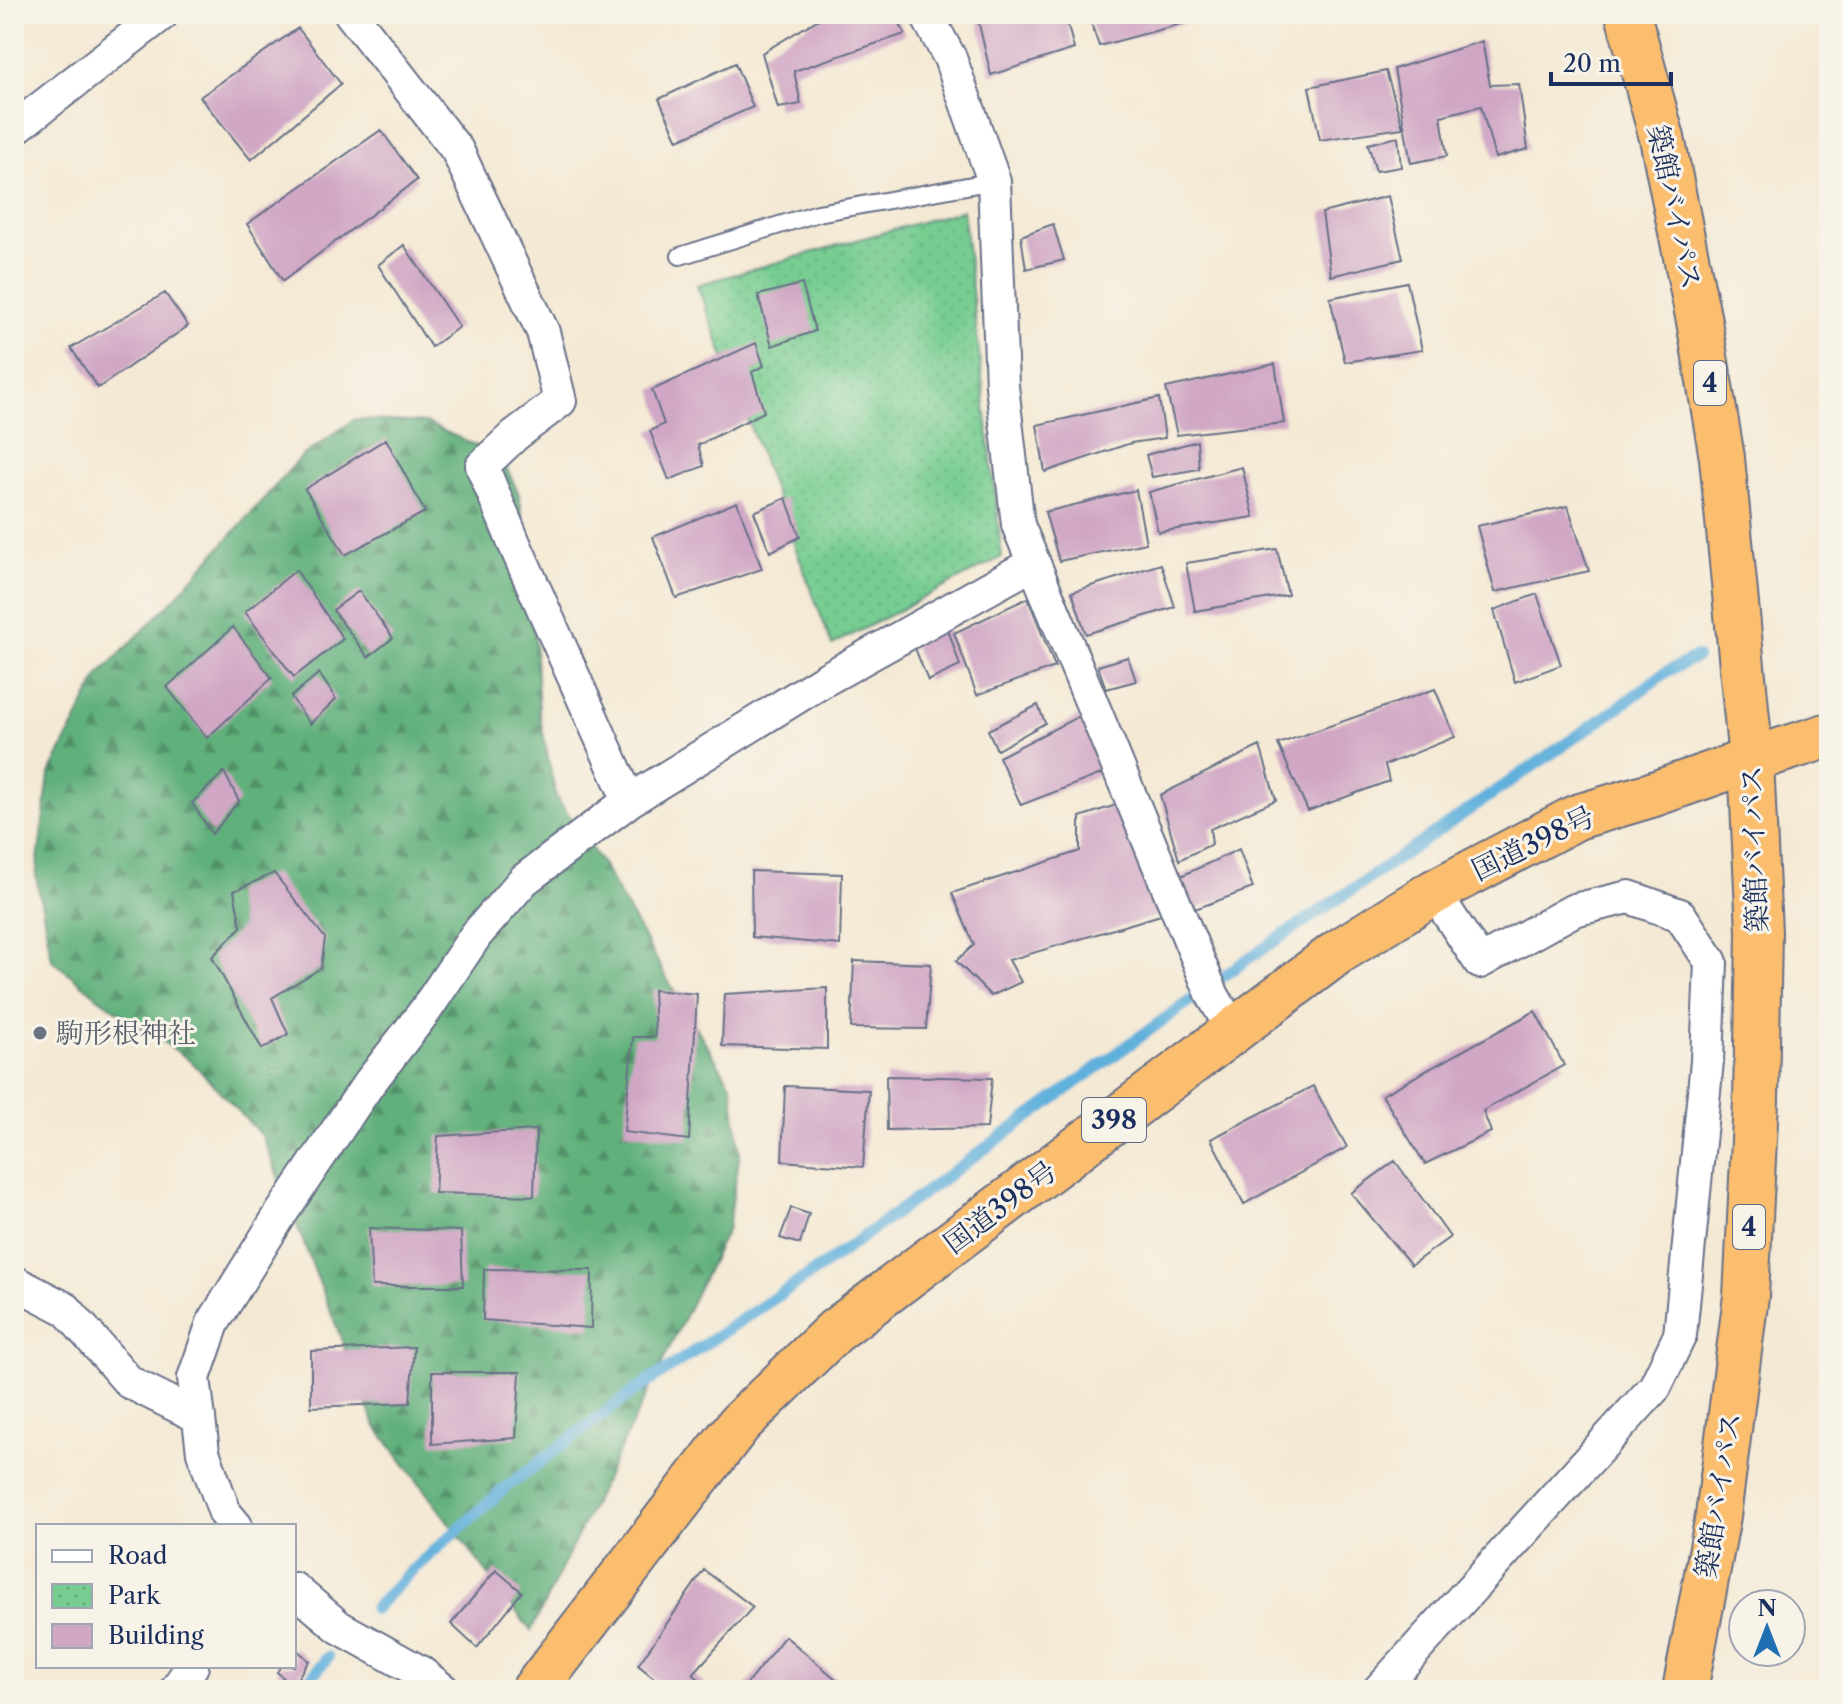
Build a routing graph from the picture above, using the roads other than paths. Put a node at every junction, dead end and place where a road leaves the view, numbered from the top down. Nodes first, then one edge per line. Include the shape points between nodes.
1 (162, 14) edge
2 (351, 14) edge
3 (926, 14) edge
4 (1628, 14) edge
5 (14, 129) edge
6 (994, 181) junction
7 (680, 256) dead end
8 (1034, 563) junction
9 (1829, 735) edge
10 (1751, 760) junction
11 (629, 801) junction
12 (1434, 892) junction
13 (1223, 1013) junction
14 (14, 1282) edge
15 (199, 1417) junction
16 (234, 1524) edge
17 (296, 1591) edge
18 (191, 1668) edge
19 (176, 1690) edge
20 (443, 1690) edge
21 (534, 1690) edge
22 (1379, 1690) edge
23 (1685, 1690) edge

1 - 5 street
2 - 11 street via 457,150 543,332 560,401 482,466
3 - 6 street via 950,58
4 - 10 highway, 築館バイパス / 4 via 1662,138 1702,336 1722,458
6 - 7 lane via 818,213
6 - 8 street via 1002,386 1018,525
8 - 11 street via 826,679
8 - 13 street
9 - 10 highway, 国道398号 / 398
10 - 12 highway, 国道398号 / 398 via 1577,817
10 - 23 highway, 築館バイパス / 4 via 1759,932 1746,1296 1718,1516
11 - 15 street via 524,880 476,935 367,1086 213,1323 194,1378
12 - 13 highway, 国道398号 / 398 via 1338,952
12 - 22 street via 1480,962 1574,910 1629,897 1680,915 1711,962 1707,1061 1680,1335 1655,1387
13 - 21 highway, 国道398号 / 398 via 835,1331 740,1423
14 - 15 street via 66,1309 129,1382
15 - 16 street via 203,1452 225,1513
17 - 20 street via 339,1627
18 - 19 street

